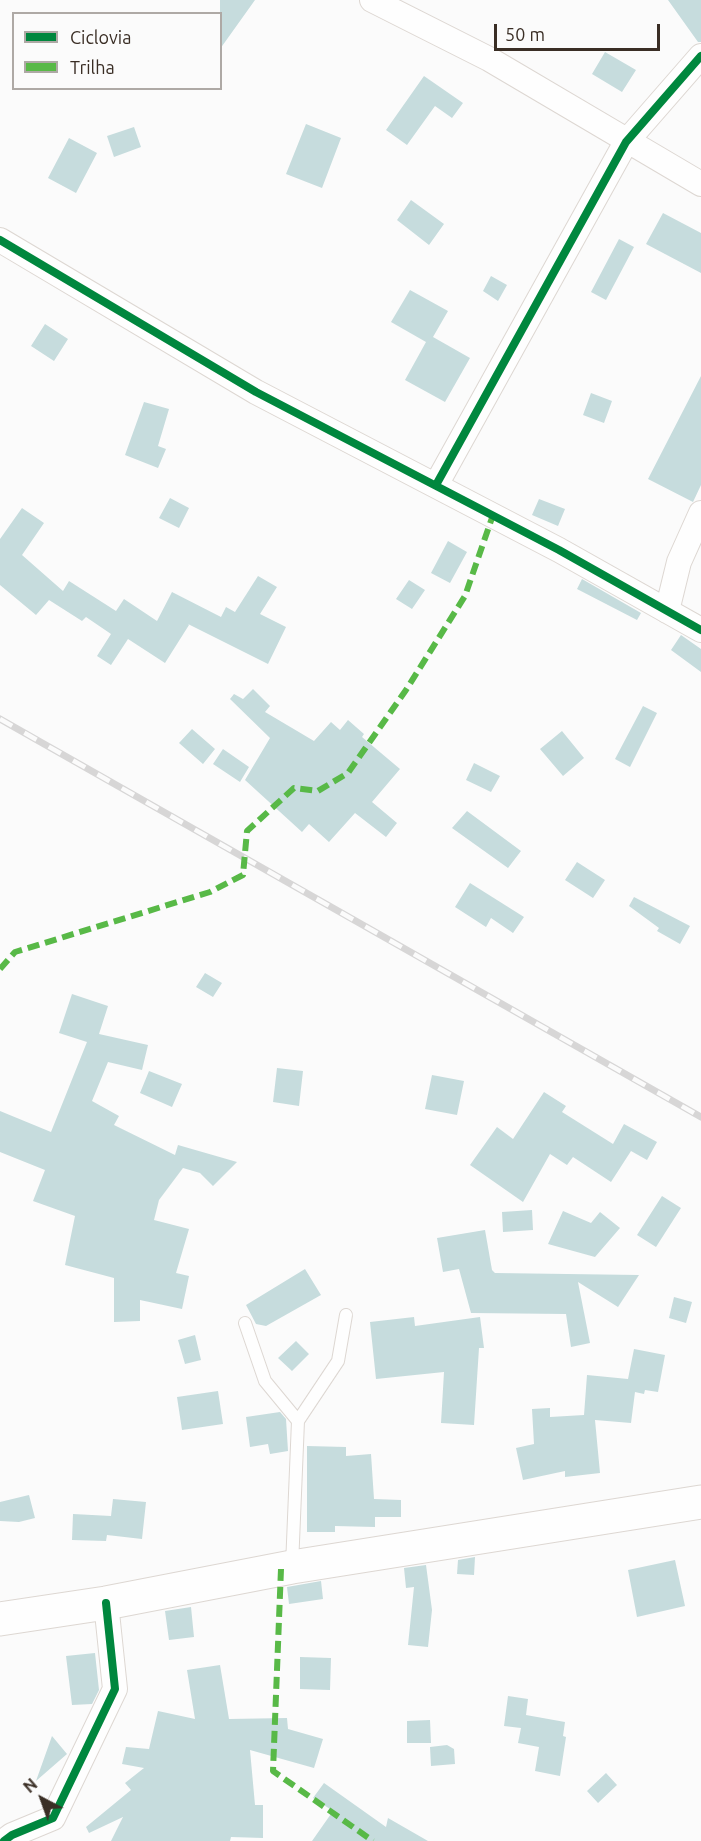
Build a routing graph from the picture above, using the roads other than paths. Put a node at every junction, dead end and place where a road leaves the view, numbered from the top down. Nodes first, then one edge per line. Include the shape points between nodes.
1 (372, 0) edge
2 (701, 56) edge
3 (626, 142) junction
4 (701, 184) edge
5 (0, 240) edge
6 (436, 485) junction
7 (701, 513) edge
8 (667, 611) junction
9 (701, 630) edge
10 (346, 1315) dead end
11 (245, 1323) dead end
12 (298, 1421) junction
13 (701, 1502) edge
14 (292, 1567) junction
15 (106, 1603) junction
16 (0, 1619) edge
17 (4, 1841) edge

1 - 3 street via 489,59
2 - 3 street
3 - 4 street
3 - 6 street
5 - 6 street via 256,392
6 - 8 street
7 - 8 street via 679,562
8 - 9 street
10 - 12 lane via 338,1360
11 - 12 lane via 265,1381
12 - 14 lane
13 - 14 main road
14 - 15 main road
15 - 16 main road
15 - 17 street via 115,1689 53,1818

